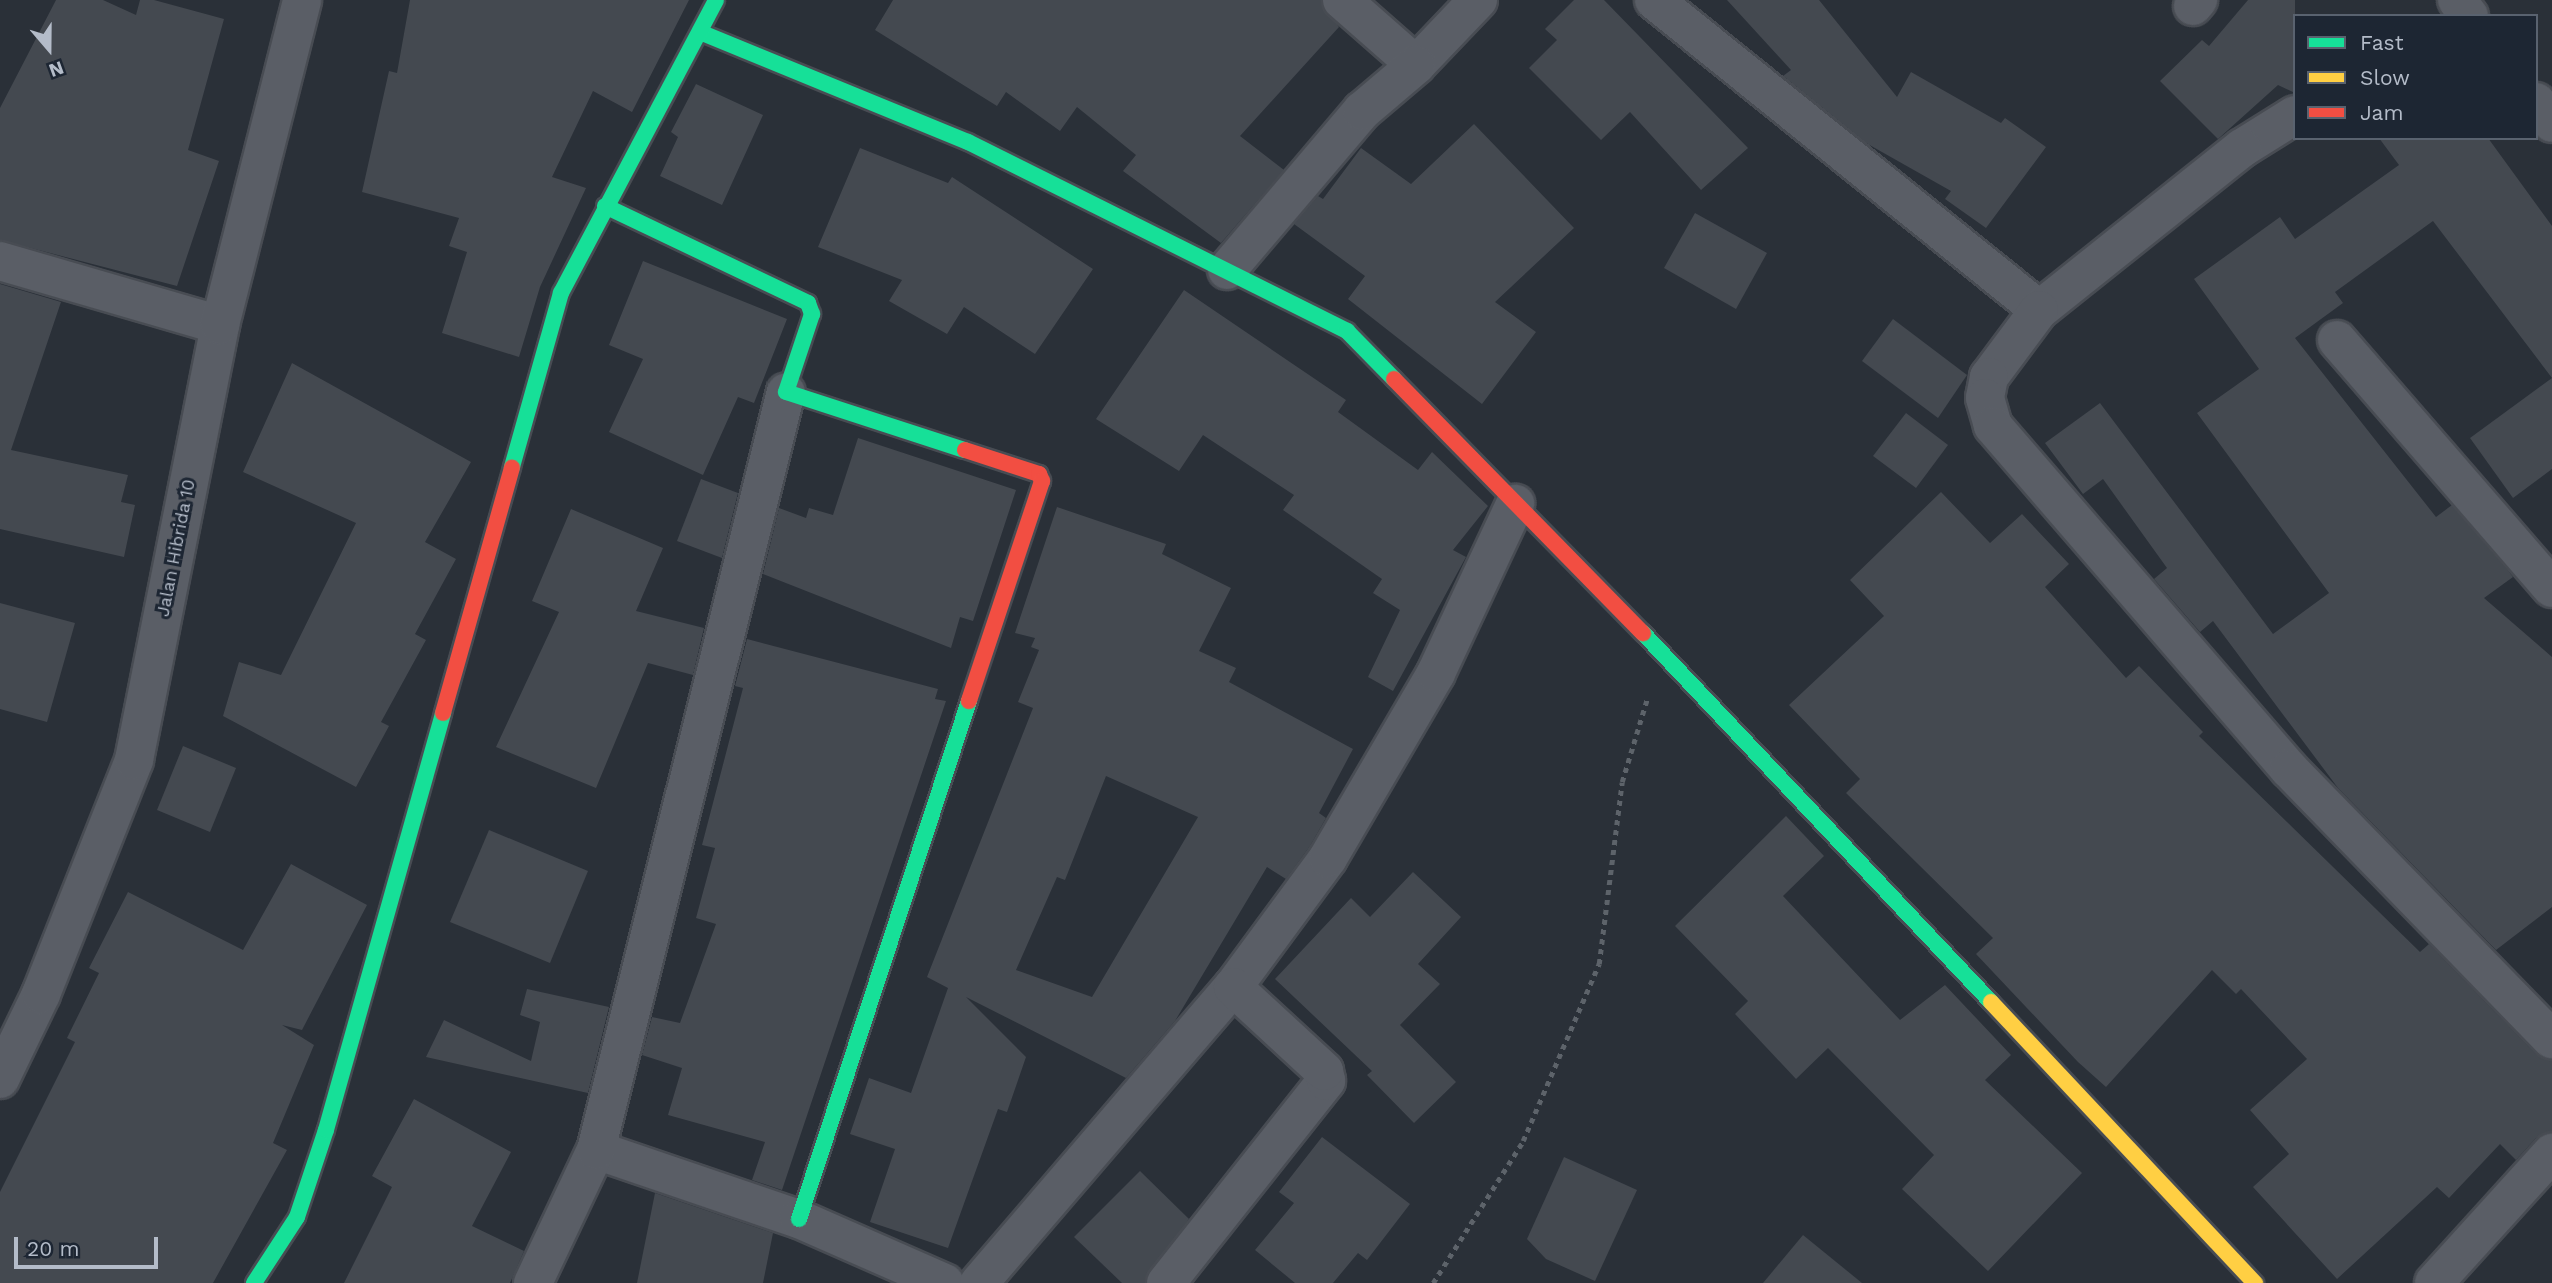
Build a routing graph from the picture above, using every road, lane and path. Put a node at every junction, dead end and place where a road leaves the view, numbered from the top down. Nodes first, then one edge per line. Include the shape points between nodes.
1 (302, 0) edge
2 (716, 0) edge
3 (1342, 0) edge
4 (1478, 0) edge
5 (1654, 0) edge
6 (702, 33) junction
7 (1416, 65) junction
8 (2538, 105) edge
9 (2293, 116) edge
10 (2552, 123) edge
11 (605, 206) junction
12 (0, 261) edge
13 (1227, 270) junction
14 (2039, 310) junction
15 (220, 325) junction
16 (2337, 340) dead end
17 (786, 392) junction
18 (1515, 504) junction
19 (2552, 588) edge
20 (1678, 668) junction
21 (1233, 987) junction
22 (2552, 1039) edge
23 (0, 1079) edge
24 (596, 1150) junction
25 (2544, 1173) edge
26 (799, 1219) junction
27 (254, 1283) edge
28 (533, 1283) edge
29 (945, 1283) edge
30 (979, 1283) edge
31 (1166, 1283) edge
32 (1433, 1283) edge
33 (2255, 1283) edge
34 (2434, 1283) edge

1 - 15 street, Jalan Hibrida 10
2 - 6 street
3 - 7 street
4 - 7 street
5 - 14 street
6 - 11 street
6 - 13 street via 968,142
7 - 13 street via 1362,111
8 - 10 street
9 - 14 street via 2242,148
11 - 17 street via 808,303 812,314
11 - 27 street via 561,293 298,1217
12 - 15 street
13 - 18 street via 1347,331
14 - 22 street via 1989,377 1985,398 1993,426 2289,769
15 - 23 street, Jalan Hibrida 10 via 134,760 41,994
16 - 19 street
17 - 24 street
17 - 26 street via 1039,474 1042,481
18 - 20 street
18 - 21 street via 1436,673 1335,847
20 - 32 path via 1642,705 1622,782 1599,964 1523,1141
20 - 33 street
21 - 30 street
21 - 31 street via 1324,1071 1326,1081
24 - 26 street
24 - 28 street
25 - 34 street
26 - 29 street

